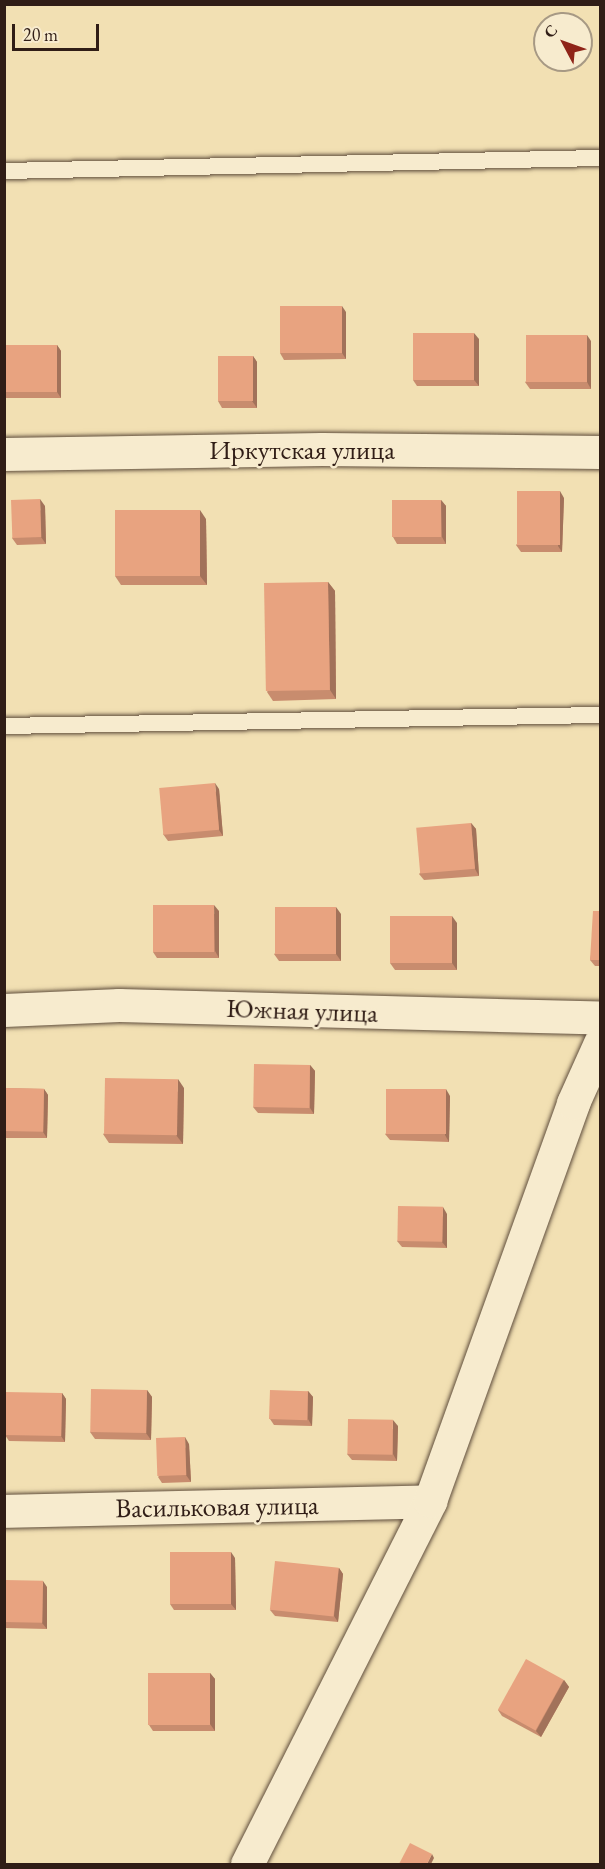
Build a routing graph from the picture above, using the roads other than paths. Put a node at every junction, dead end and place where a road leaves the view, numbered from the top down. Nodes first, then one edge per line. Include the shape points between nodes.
1 (600, 158) edge
2 (4, 171) edge
3 (600, 452) edge
4 (4, 454) edge
5 (600, 715) edge
6 (4, 726) edge
7 (4, 1010) edge
8 (600, 1018) edge
9 (600, 1043) edge
10 (430, 1501) junction
11 (4, 1511) edge
12 (247, 1864) edge

1 - 2 lane
3 - 4 street, Иркутская улица via 322,449
5 - 6 lane
7 - 8 street, Южная улица via 119,1005
9 - 10 street via 573,1103
10 - 11 street, Васильковая улица
10 - 12 street

